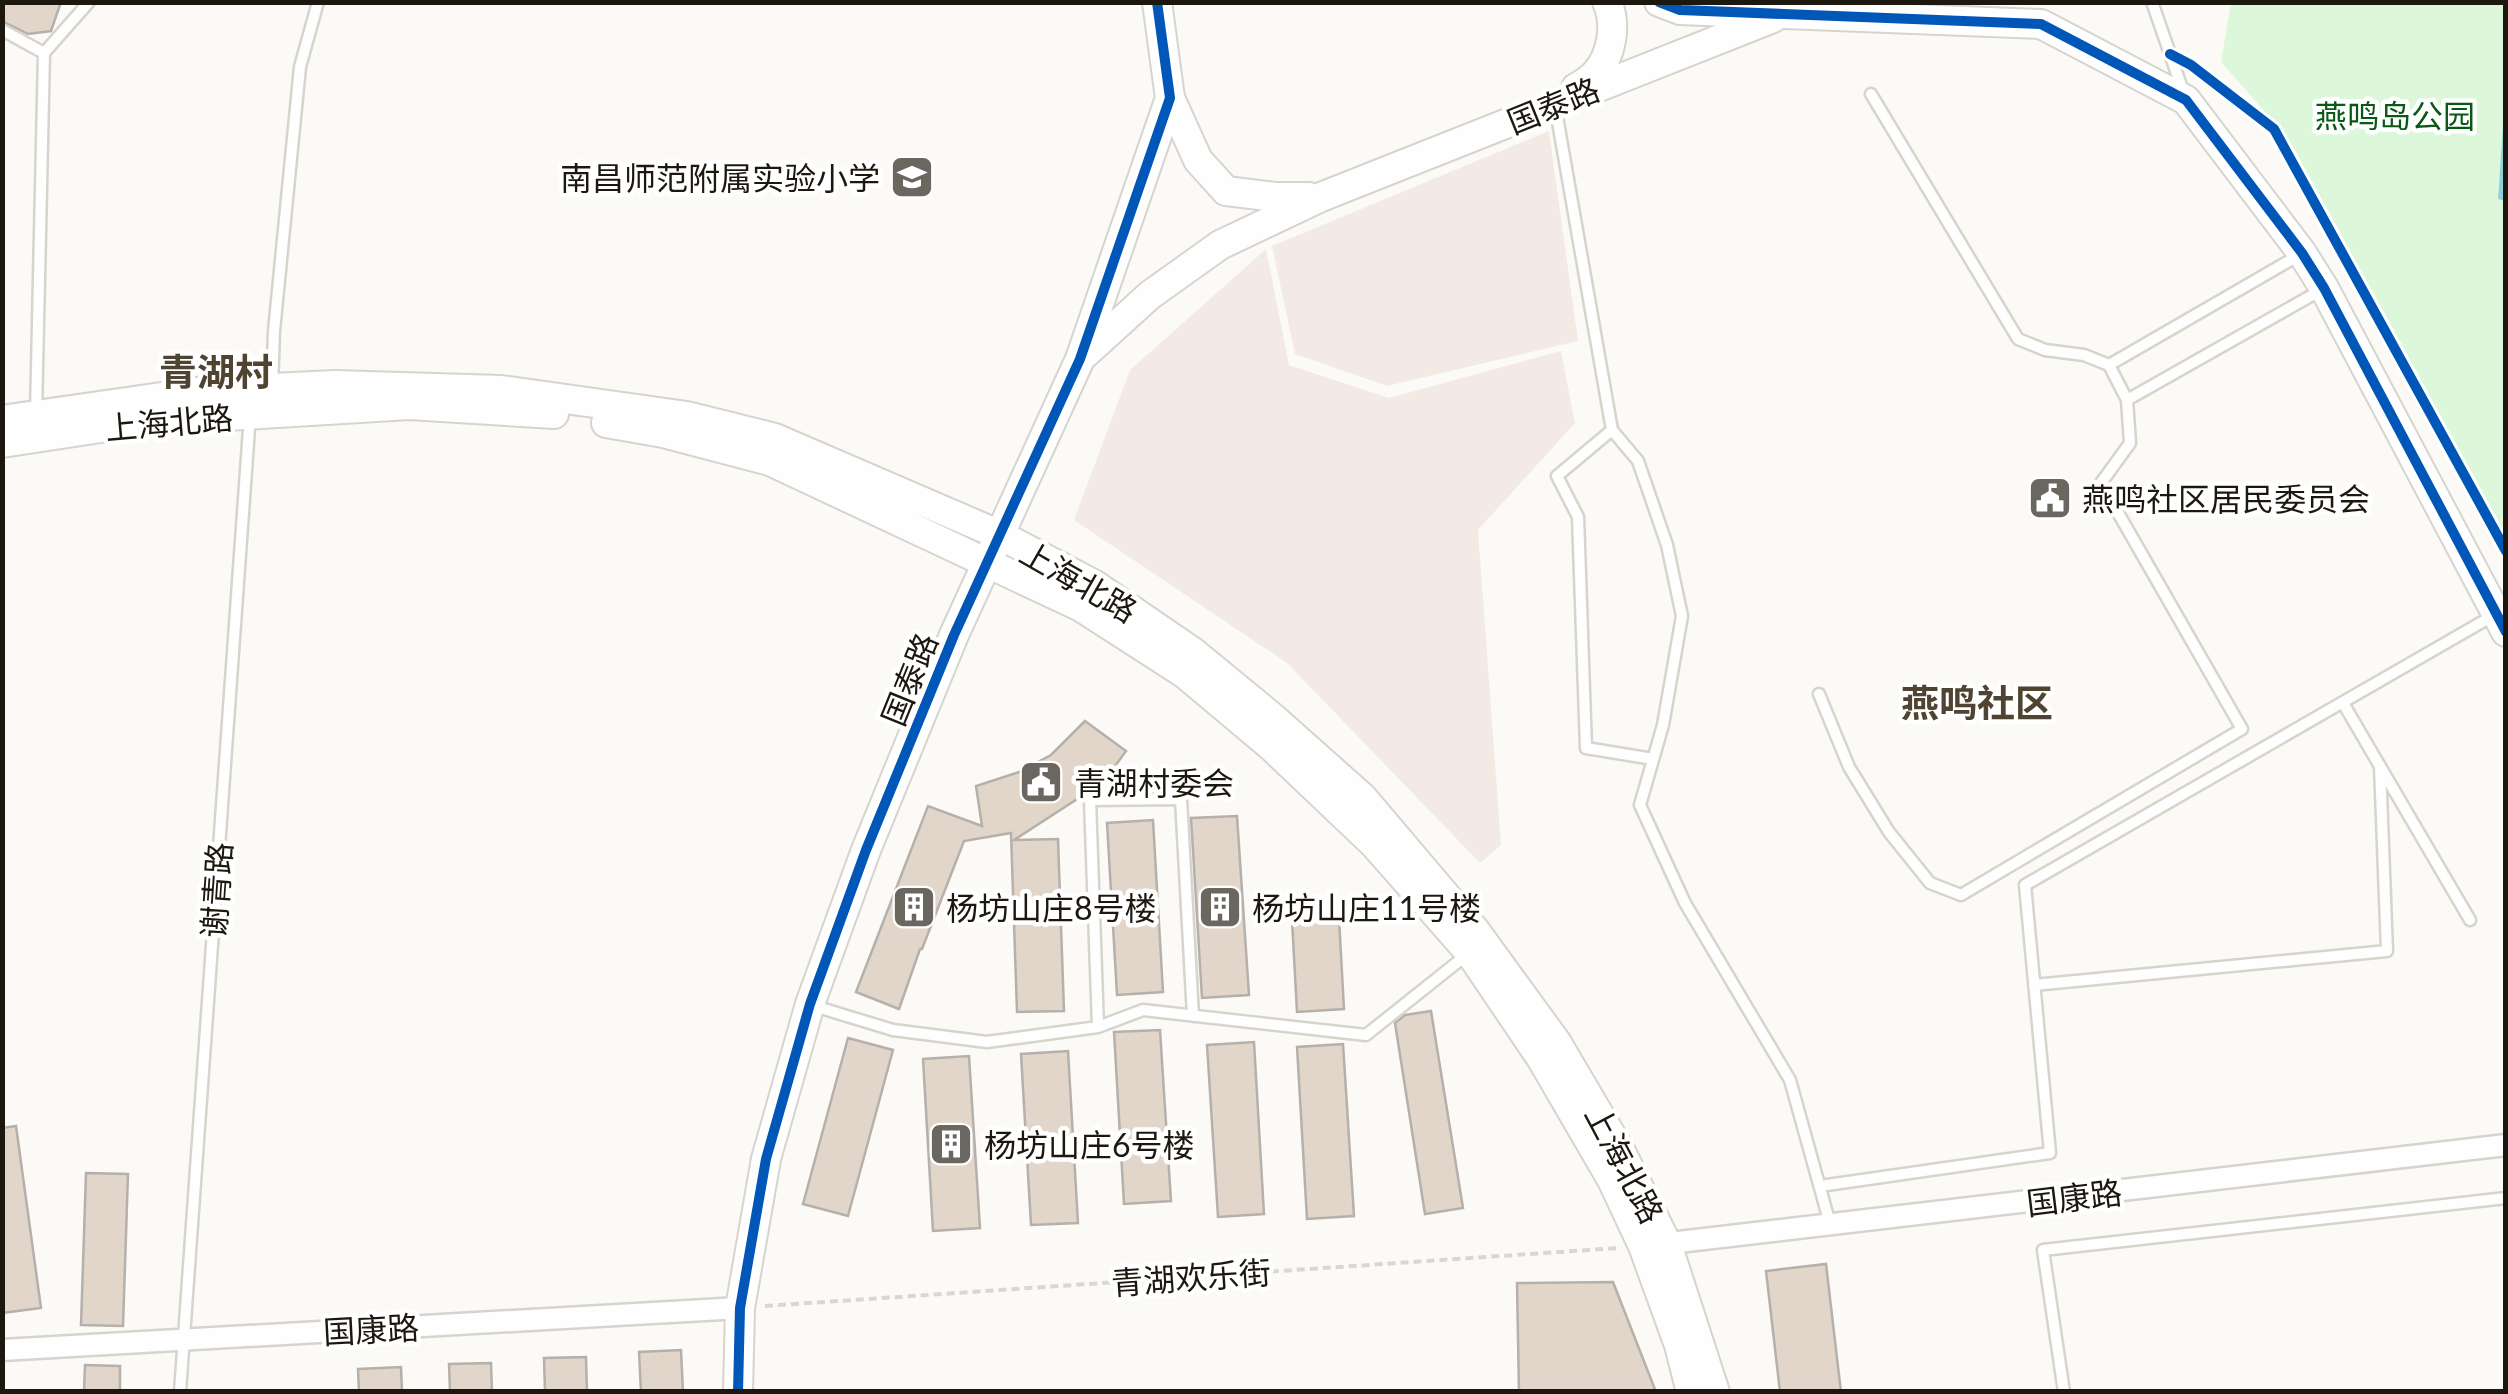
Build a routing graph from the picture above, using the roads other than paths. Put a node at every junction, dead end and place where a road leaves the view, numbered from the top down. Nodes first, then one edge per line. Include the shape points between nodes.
1 (89, 2) edge
2 (318, 2) edge
3 (1157, 2) edge
4 (1607, 2) edge
5 (1659, 2) edge
6 (2152, 2) edge
7 (1784, 14) junction
8 (2, 30) edge
9 (44, 53) junction
10 (1871, 94) dead end
11 (1170, 98) junction
12 (2186, 100) junction
13 (1555, 104) junction
14 (1321, 197) junction
15 (2302, 253) junction
16 (2324, 288) junction
17 (1080, 358) junction
18 (2109, 365) junction
19 (257, 397) junction
20 (2127, 400) junction
21 (36, 415) junction
22 (2, 420) edge
23 (1612, 430) junction
24 (2, 442) edge
25 (1000, 535) junction
26 (987, 563) junction
27 (2501, 623) edge
28 (1819, 694) dead end
29 (2343, 702) junction
30 (1654, 759) junction
31 (2380, 766) junction
32 (2470, 920) dead end
33 (1470, 953) junction
34 (2034, 985) junction
35 (810, 1004) junction
36 (1193, 1016) junction
37 (1098, 1027) junction
38 (2506, 1145) edge
39 (1820, 1186) junction
40 (2506, 1198) edge
41 (1830, 1226) junction
42 (1655, 1245) junction
43 (740, 1308) junction
44 (184, 1340) junction
45 (2, 1350) edge
46 (180, 1392) edge
47 (738, 1392) edge
48 (1691, 1392) edge
49 (1714, 1392) edge
50 (2064, 1392) edge

1 - 9 lane
2 - 19 lane, 谢青路 via 300,67 274,330
3 - 11 main road, 国泰路
4 - 13 main road via 1613,26 1605,58 1596,74
5 - 7 main road via 1680,10
6 - 12 lane
7 - 12 main road via 2040,24
7 - 13 main road, 国泰路
8 - 9 lane
9 - 21 lane
10 - 18 lane via 2018,339
11 - 14 main road, 国泰路 via 1198,160 1226,191
11 - 17 main road, 国泰路
12 - 15 main road
13 - 14 main road, 国泰路
13 - 23 lane
14 - 17 main road, 国泰路 via 1220,244
15 - 16 main road
15 - 18 lane
16 - 20 lane
16 - 27 main road
17 - 25 main road, 国泰路
18 - 20 lane
19 - 21 main road, 上海北路 via 203,391
19 - 24 main road, 上海北路
19 - 25 main road, 上海北路 via 402,386 502,390 687,416 775,438
19 - 26 main road, 上海北路 via 549,413 663,433 770,461
19 - 44 lane, 谢青路
20 - 28 lane via 2130,442 2101,483 2242,729 1961,895 1930,883 1889,832 1849,767
21 - 22 main road, 上海北路
23 - 30 lane via 1638,461 1682,616
23 - 30 lane via 1557,476 1578,517 1586,748
25 - 26 main road, 国泰路
25 - 42 main road, 上海北路 via 1095,585 1193,652 1362,798 1474,929 1557,1043 1620,1150
26 - 33 main road, 上海北路 via 1081,607 1186,674 1374,844
26 - 35 main road, 国泰路 via 866,850
27 - 29 lane
29 - 31 lane
29 - 34 lane via 2026,885
30 - 39 lane via 1640,804 1685,903 1790,1080
31 - 32 lane
31 - 34 lane via 2387,952
33 - 36 lane via 1366,1034
33 - 42 main road, 上海北路
34 - 39 lane via 2050,1153
35 - 37 lane via 893,1030 987,1042
35 - 43 main road, 国泰路 via 766,1158
36 - 37 lane via 1143,1010
36 - 37 lane via 1181,799 1090,800
38 - 41 street, 国康路
39 - 41 lane
40 - 50 lane via 2043,1250
41 - 42 street, 国康路
42 - 48 main road, 上海北路
42 - 49 main road, 上海北路
43 - 44 street, 国康路
43 - 47 main road, 国泰路
44 - 45 street, 国康路
44 - 46 lane, 谢青路

